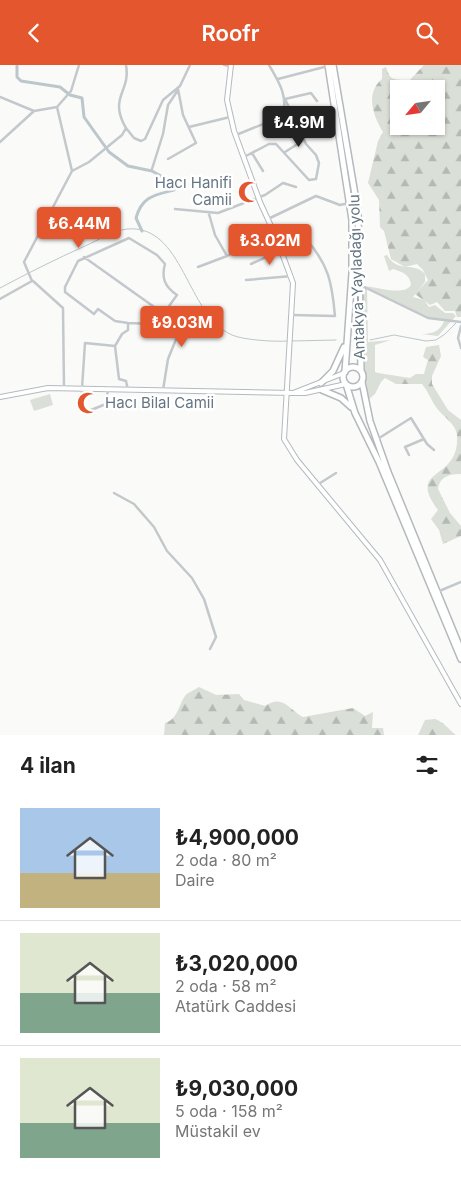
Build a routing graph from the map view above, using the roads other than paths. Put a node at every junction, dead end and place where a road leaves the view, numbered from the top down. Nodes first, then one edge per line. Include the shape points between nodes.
1 (79, 65) edge
2 (126, 65) edge
3 (190, 65) edge
4 (224, 65) edge
5 (269, 65) edge
6 (330, 65) edge
7 (231, 66) edge
8 (278, 79) junction
9 (178, 89) junction
10 (0, 97) edge
11 (285, 99) junction
12 (317, 101) dead end
13 (57, 107) junction
14 (34, 111) junction
15 (230, 117) junction
16 (190, 127) junction
17 (126, 128) junction
18 (236, 135) junction
19 (304, 140) junction
20 (0, 142) edge
21 (284, 152) junction
22 (252, 153) junction
23 (244, 157) junction
24 (168, 159) dead end
25 (152, 169) dead end
26 (72, 171) junction
27 (263, 171) dead end
28 (296, 187) dead end
29 (258, 196) junction
30 (350, 202) junction
31 (175, 209) dead end
32 (209, 213) junction
33 (268, 219) junction
34 (274, 233) junction
35 (281, 251) junction
36 (227, 256) junction
37 (84, 257) junction
38 (251, 265) dead end
39 (198, 267) dead end
40 (292, 276) junction
41 (32, 279) junction
42 (246, 280) dead end
43 (358, 284) junction
44 (0, 299) edge
45 (164, 314) junction
46 (292, 315) junction
47 (128, 323) junction
48 (156, 323) junction
49 (461, 323) edge
50 (346, 340) junction
51 (115, 346) junction
52 (461, 348) edge
53 (361, 370) junction
54 (345, 372) junction
55 (362, 382) junction
56 (321, 383) junction
57 (346, 384) junction
58 (64, 388) junction
59 (83, 388) junction
60 (108, 389) junction
61 (128, 390) junction
62 (322, 390) junction
63 (163, 391) junction
64 (286, 393) junction
65 (293, 393) junction
66 (0, 397) edge
67 (355, 413) junction
68 (424, 439) junction
69 (376, 440) junction
70 (434, 449) dead end
71 (409, 455) dead end
72 (336, 473) dead end
73 (318, 485) junction
74 (114, 493) dead end
75 (461, 581) edge
76 (438, 592) junction
77 (210, 649) dead end
78 (461, 650) edge
79 (461, 659) edge
80 (461, 704) edge

1 - 13 street via 71,91
2 - 17 street via 128,73 118,105
3 - 9 street
4 - 7 street
5 - 8 street
6 - 8 street
6 - 30 highway, Antakya-Yayladağı yolu
6 - 43 highway, Antakya-Yayladağı yolu via 358,212
7 - 15 main road via 227,101
8 - 11 street
9 - 16 street via 182,115
9 - 17 street via 162,100 144,139 134,138
9 - 25 street via 168,105
10 - 14 street
11 - 12 street via 311,93
11 - 18 street via 281,119
11 - 19 street
13 - 14 street
13 - 26 street
14 - 20 street
15 - 16 street
15 - 18 main road
16 - 24 street via 196,143
17 - 26 street via 89,162
18 - 23 main road
19 - 21 street
19 - 21 street via 319,163 316,179 309,180
21 - 22 street via 274,144
22 - 23 street
22 - 27 street
23 - 29 main road
26 - 41 street via 24,262
28 - 29 street via 283,183
29 - 32 street via 218,213
29 - 33 main road
30 - 33 street via 340,205 316,196
30 - 50 highway, Antakya-Yayladağı yolu via 352,273
31 - 32 street
32 - 36 street via 215,235
33 - 34 main road
34 - 35 main road
34 - 36 street
35 - 38 street
35 - 40 main road
35 - 46 street via 306,239 319,254 331,281 335,316
36 - 39 street
37 - 45 street
37 - 45 street via 129,238 158,255 165,264 164,281 168,290 176,295
37 - 47 street via 78,261 65,292 94,314 98,309 115,321
40 - 42 street
40 - 46 main road
41 - 44 street
41 - 58 street via 63,307
43 - 49 street via 428,317
43 - 53 highway, Antakya-Yayladağı yolu
45 - 48 street
46 - 64 main road
47 - 48 street
47 - 51 street via 128,330
48 - 63 street via 177,337 168,359
49 - 52 street via 458,339
50 - 54 highway, Antakya-Yayladağı yolu
50 - 56 highway via 333,371
51 - 59 street via 85,343
51 - 61 street via 117,373 119,379 126,381
53 - 54 highway via 352,367
53 - 55 highway
54 - 56 main road
54 - 57 highway
55 - 57 highway via 354,387
55 - 69 highway
56 - 65 main road
57 - 62 main road
57 - 67 highway
58 - 59 main road
58 - 66 main road
59 - 60 main road
59 - 60 street via 81,403 89,413 106,404
60 - 61 main road
61 - 63 main road
62 - 65 main road
62 - 67 highway via 341,398
63 - 64 main road
64 - 65 main road
64 - 73 main road via 284,439 290,452
67 - 79 highway via 379,462
68 - 69 street via 411,418
68 - 70 street
68 - 71 street via 405,447
69 - 76 highway
72 - 73 street
73 - 80 main road via 380,560
74 - 77 street via 134,505 154,527 167,551 192,579 204,599 216,637
75 - 76 street
76 - 78 highway

